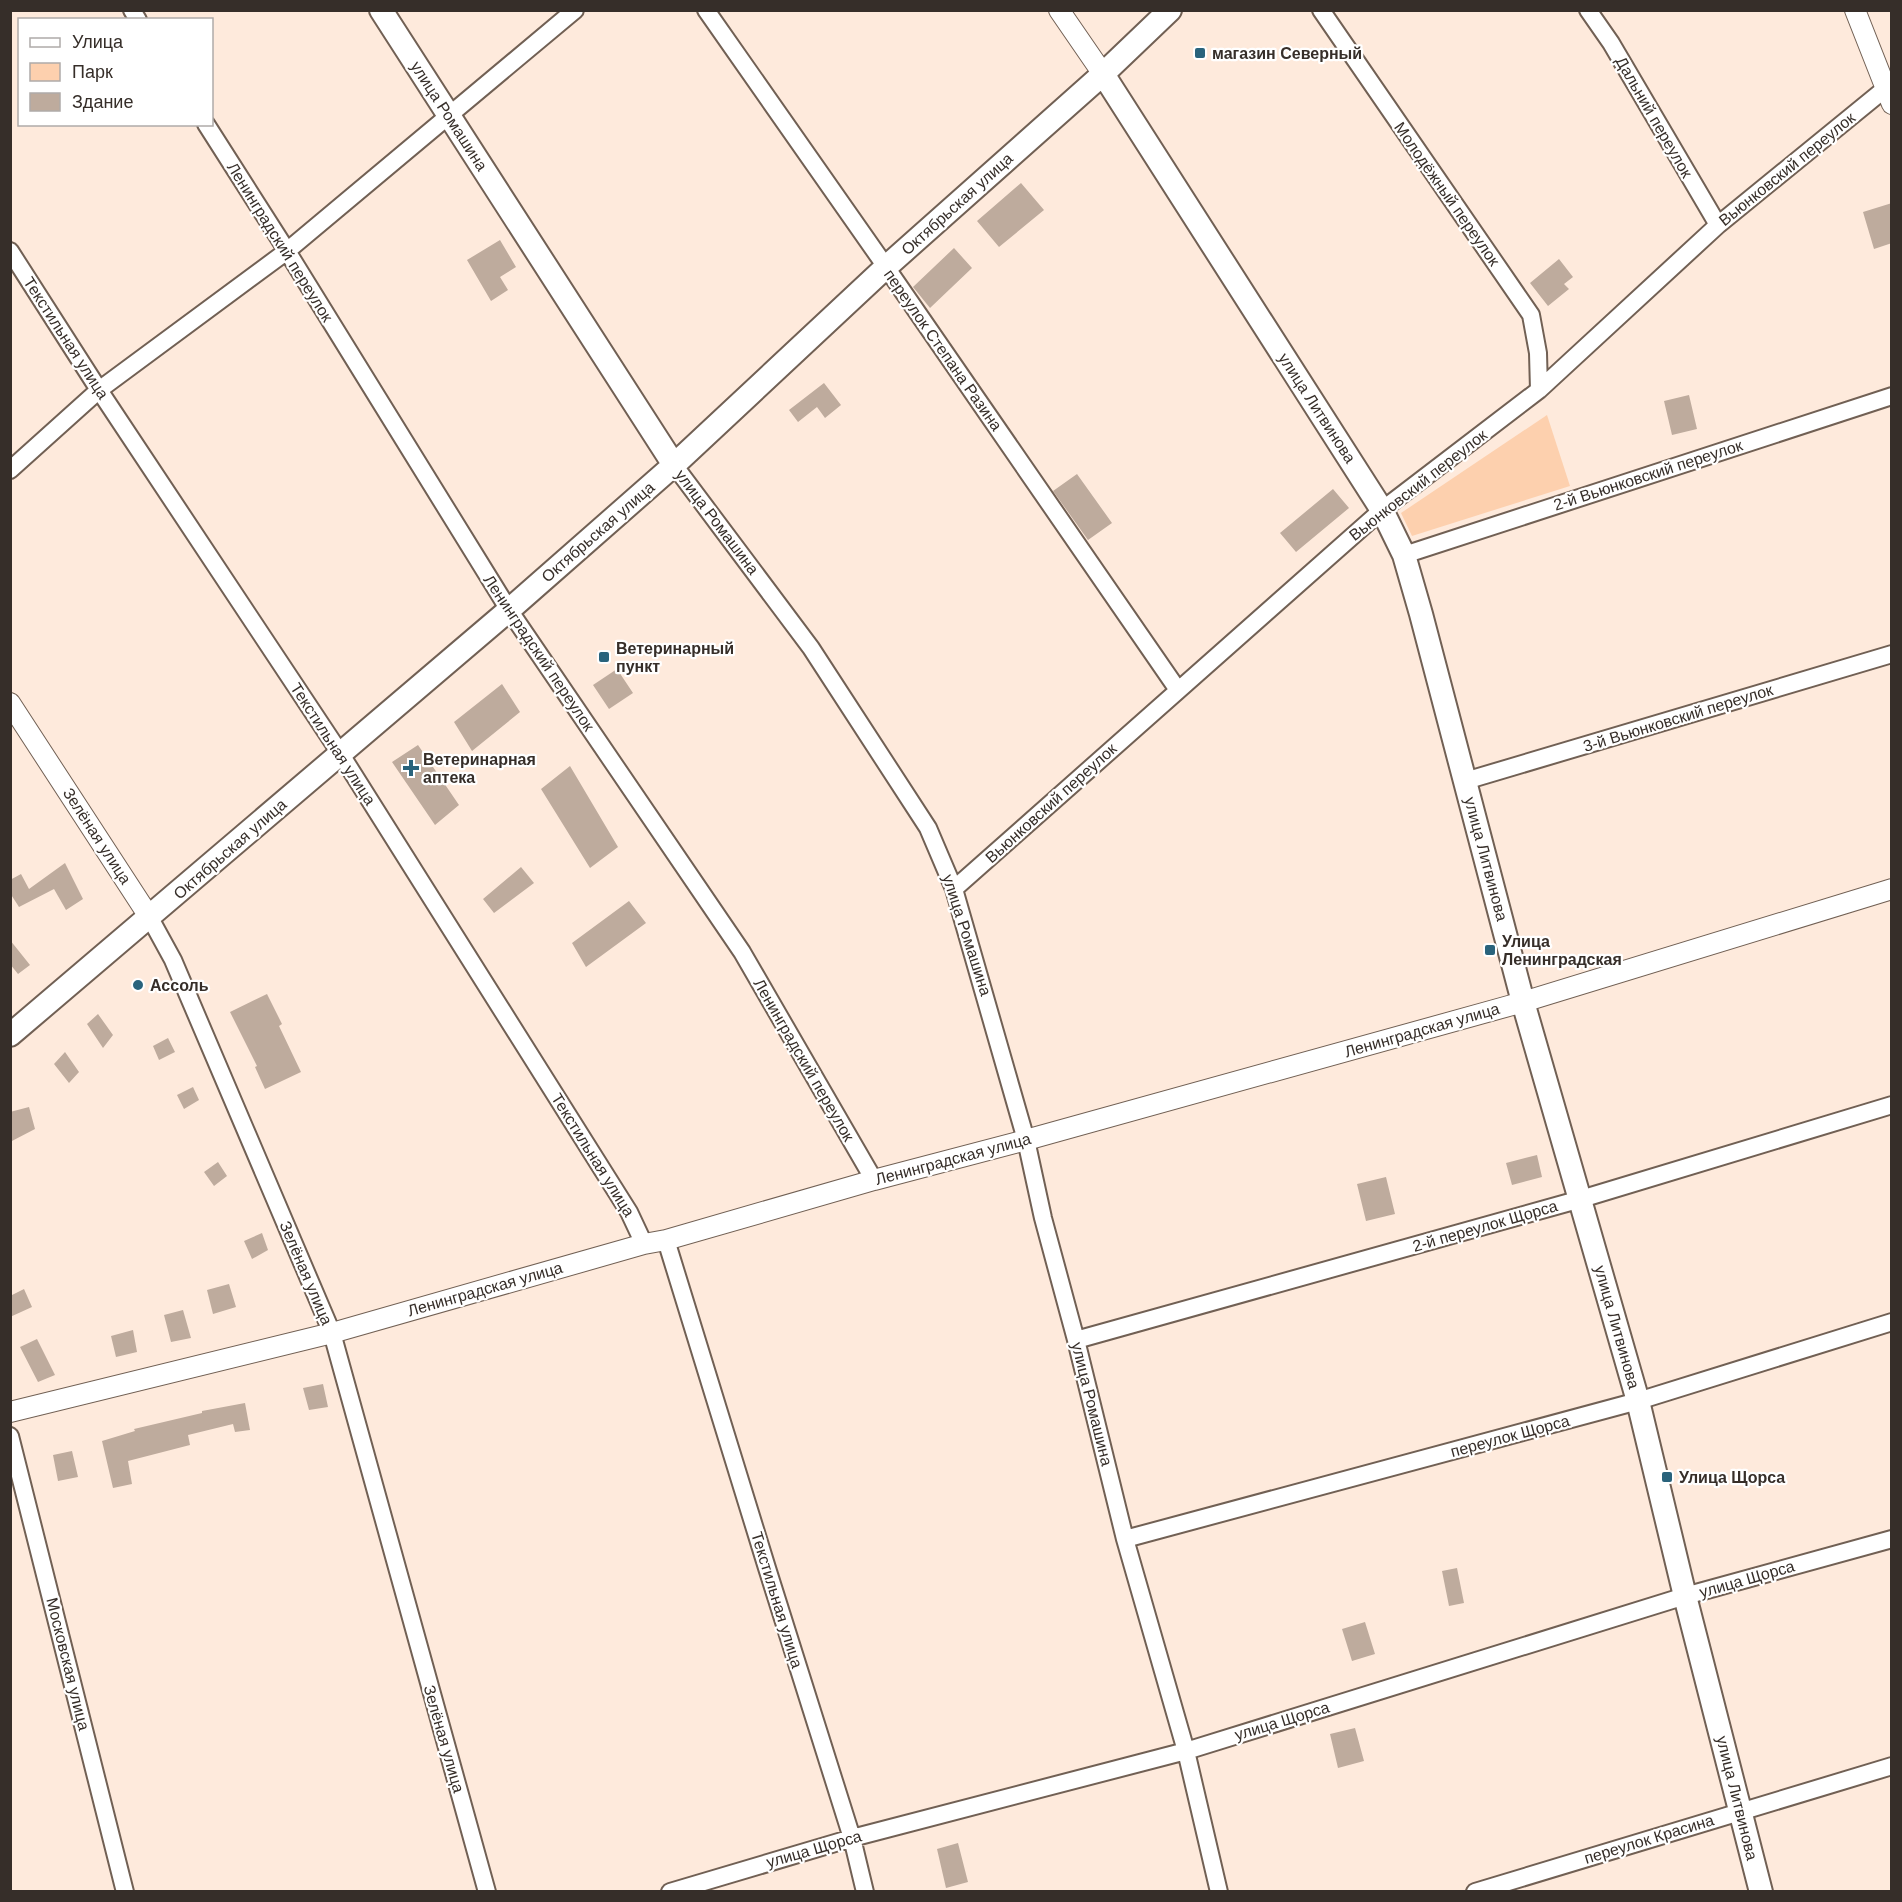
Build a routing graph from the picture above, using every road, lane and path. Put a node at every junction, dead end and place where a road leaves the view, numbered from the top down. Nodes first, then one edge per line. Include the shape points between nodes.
1 (381, 10) edge
2 (574, 10) edge
3 (706, 10) edge
4 (1059, 10) edge
5 (1170, 10) edge
6 (1321, 10) edge
7 (1588, 10) edge
8 (1855, 10) edge
9 (1103, 74) junction
10 (1889, 96) edge
11 (448, 115) junction
12 (207, 126) edge
13 (1718, 225) junction
14 (10, 251) edge
15 (287, 251) junction
16 (886, 267) junction
17 (99, 390) junction
18 (1539, 390) junction
19 (1892, 396) edge
20 (674, 465) junction
21 (10, 470) edge
22 (1382, 510) junction
23 (1404, 555) junction
24 (509, 610) junction
25 (1892, 654) edge
26 (1178, 690) junction
27 (10, 703) edge
28 (340, 753) junction
29 (1466, 781) junction
30 (954, 889) junction
31 (1892, 889) edge
32 (150, 918) junction
33 (1523, 1002) junction
34 (10, 1035) edge
35 (1892, 1105) edge
36 (1026, 1140) junction
37 (874, 1180) junction
38 (1581, 1199) junction
39 (666, 1240) junction
40 (644, 1244) junction
41 (1892, 1322) edge
42 (332, 1332) junction
43 (1076, 1340) junction
44 (1638, 1401) junction
45 (10, 1412) edge
46 (10, 1436) edge
47 (1125, 1539) junction
48 (1892, 1539) edge
49 (1685, 1596) junction
50 (1186, 1751) junction
51 (1892, 1766) edge
52 (1741, 1811) junction
53 (852, 1838) junction
54 (125, 1892) edge
55 (487, 1892) edge
56 (670, 1892) edge
57 (865, 1892) edge
58 (1219, 1892) edge
59 (1475, 1892) edge
60 (1761, 1892) edge

1 - 11 main road, улица Ромашина
2 - 11 street
3 - 16 street, переулок Степана Разина
4 - 9 street, улица Литвинова
5 - 9 main road, Октябрьская улица
6 - 18 street, Молодёжный переулок via 1531,315
7 - 13 street, Дальний переулок
8 - 10 street
9 - 16 main road, Октябрьская улица
9 - 22 main road, улица Литвинова
10 - 13 street, Вьюнковский переулок
11 - 15 street
11 - 20 main road, улица Ромашина
12 - 15 street, Ленинградский переулок
13 - 18 street, Вьюнковский переулок
14 - 17 street, Текстильная улица
15 - 17 street
15 - 24 street, Ленинградский переулок
16 - 20 main road, Октябрьская улица
16 - 26 street, переулок Степана Разина
17 - 21 street
17 - 28 street, Текстильная улица
18 - 22 street, Вьюнковский переулок
19 - 23 street, 2-й Вьюнковский переулок
20 - 24 main road, Октябрьская улица
20 - 30 street, улица Ромашина via 811,648 928,828
22 - 23 main road, улица Литвинова
22 - 26 street, Вьюнковский переулок
23 - 29 main road, улица Литвинова
24 - 28 main road, Октябрьская улица
24 - 37 street, Ленинградский переулок via 742,952
25 - 29 street, 3-й Вьюнковский переулок
26 - 30 street, Вьюнковский переулок
27 - 32 street, Зелёная улица
28 - 32 main road, Октябрьская улица
28 - 40 street, Текстильная улица via 629,1212
29 - 33 main road, улица Литвинова
30 - 36 street, улица Ромашина
31 - 33 street, Ленинградская улица
32 - 34 main road, Октябрьская улица
32 - 42 street, Зелёная улица via 173,960
33 - 36 street, Ленинградская улица
33 - 38 main road, улица Литвинова
35 - 38 street, 2-й переулок Щорса
36 - 37 street, Ленинградская улица
36 - 43 street, улица Ромашина
37 - 39 street, Ленинградская улица
38 - 43 street, 2-й переулок Щорса
38 - 44 main road, улица Литвинова
39 - 40 street, Ленинградская улица
39 - 53 street, Текстильная улица
40 - 42 street, Ленинградская улица
41 - 44 street, переулок Щорса
42 - 45 street, Ленинградская улица
42 - 55 street, Зелёная улица
43 - 47 street, улица Ромашина
44 - 47 street, переулок Щорса
44 - 49 main road, улица Литвинова
46 - 54 street, Московская улица
47 - 50 street, улица Ромашина
48 - 49 street, улица Щорса
49 - 50 street, улица Щорса
49 - 52 main road, улица Литвинова
50 - 53 street, улица Щорса
50 - 58 street, улица Ромашина
51 - 52 street, переулок Красина
52 - 59 street, переулок Красина
52 - 60 main road, улица Литвинова
53 - 56 street, улица Щорса
53 - 57 street, Текстильная улица

